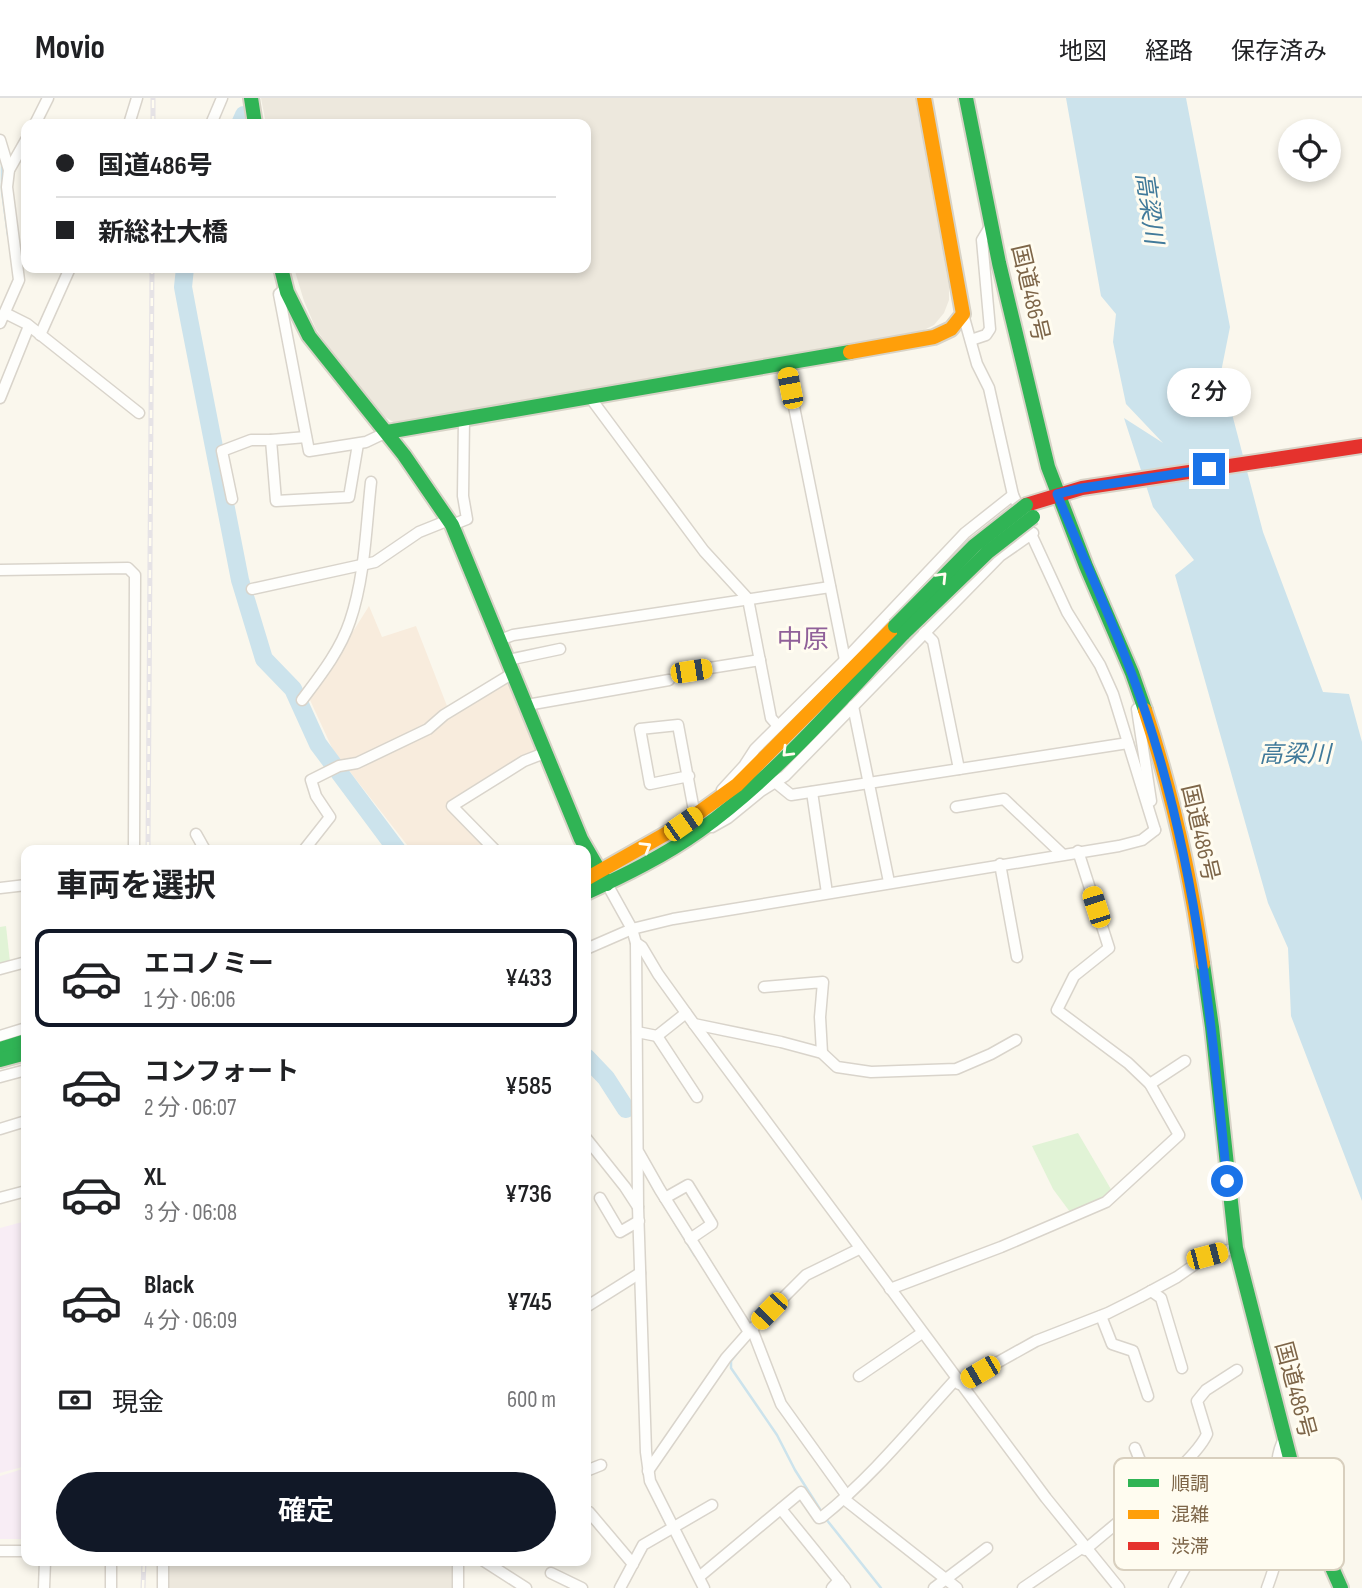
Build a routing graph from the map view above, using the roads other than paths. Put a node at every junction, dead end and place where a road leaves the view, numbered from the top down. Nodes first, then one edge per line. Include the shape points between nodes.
1 (48, 98) edge
2 (137, 98) edge
3 (222, 98) edge
4 (251, 98) edge
5 (924, 98) edge
6 (966, 98) edge
7 (37, 119) edge
8 (131, 119) edge
9 (213, 119) edge
10 (254, 119) edge
11 (0, 140) edge
12 (21, 149) edge
13 (9, 170) junction
14 (992, 224) junction
15 (68, 273) edge
16 (282, 273) edge
17 (286, 288) junction
18 (963, 314) junction
19 (2, 318) edge
20 (29, 326) junction
21 (40, 335) junction
22 (971, 340) junction
23 (785, 362) junction
24 (589, 396) junction
25 (0, 398) edge
26 (139, 413) dead end
27 (464, 419) junction
28 (387, 432) junction
29 (306, 437) junction
30 (271, 440) junction
31 (358, 444) junction
32 (1362, 446) edge
33 (371, 482) dead end
34 (1057, 494) junction
35 (1013, 495) junction
36 (232, 499) dead end
37 (450, 523) junction
38 (1032, 533) junction
39 (362, 566) junction
40 (0, 570) edge
41 (830, 587) junction
42 (252, 589) dead end
43 (748, 599) junction
44 (899, 630) junction
45 (924, 632) junction
46 (500, 640) junction
47 (560, 649) dead end
48 (760, 660) junction
49 (845, 660) junction
50 (511, 667) junction
51 (691, 671) dead end
52 (1132, 673) junction
53 (669, 681) dead end
54 (302, 700) dead end
55 (527, 705) junction
56 (853, 706) junction
57 (778, 726) junction
58 (1128, 743) junction
59 (547, 752) junction
60 (959, 769) junction
61 (689, 775) junction
62 (775, 782) junction
63 (870, 782) junction
64 (812, 792) junction
65 (711, 804) junction
66 (956, 807) dead end
67 (695, 816) junction
68 (1155, 830) junction
69 (196, 834) dead end
70 (692, 834) junction
71 (134, 845) edge
72 (202, 845) edge
73 (308, 845) edge
74 (490, 845) edge
75 (585, 845) edge
76 (1078, 851) junction
77 (1061, 853) junction
78 (591, 856) edge
79 (1000, 864) junction
80 (604, 878) junction
81 (591, 879) edge
82 (890, 882) junction
83 (21, 886) edge
84 (0, 888) edge
85 (591, 889) edge
86 (827, 893) junction
87 (632, 929) junction
88 (636, 943) junction
89 (591, 944) edge
90 (1017, 957) dead end
91 (21, 963) edge
92 (0, 969) edge
93 (764, 987) dead end
94 (686, 1013) junction
95 (694, 1024) junction
96 (21, 1029) edge
97 (637, 1032) junction
98 (0, 1035) edge
99 (657, 1035) junction
100 (1016, 1041) dead end
101 (21, 1043) edge
102 (0, 1049) edge
103 (822, 1053) junction
104 (21, 1054) edge
105 (0, 1060) edge
106 (1185, 1061) dead end
107 (21, 1071) edge
108 (0, 1077) edge
109 (1150, 1084) junction
110 (697, 1097) dead end
111 (21, 1123) edge
112 (0, 1129) edge
113 (591, 1144) edge
114 (638, 1152) junction
115 (21, 1192) edge
116 (0, 1198) edge
117 (600, 1198) dead end
118 (665, 1198) junction
119 (638, 1207) junction
120 (639, 1221) junction
121 (690, 1239) junction
122 (1236, 1248) junction
123 (859, 1249) junction
124 (640, 1273) junction
125 (890, 1289) junction
126 (1151, 1291) junction
127 (591, 1304) edge
128 (1101, 1316) junction
129 (750, 1330) junction
130 (922, 1333) junction
131 (1182, 1368) dead end
132 (1237, 1370) dead end
133 (859, 1376) dead end
134 (958, 1381) junction
135 (1148, 1396) dead end
136 (1284, 1440) junction
137 (1135, 1448) dead end
138 (1139, 1458) edge
139 (1188, 1458) edge
140 (1278, 1458) edge
141 (1290, 1458) edge
142 (601, 1465) dead end
143 (591, 1469) edge
144 (648, 1471) junction
145 (846, 1497) junction
146 (712, 1505) dead end
147 (781, 1509) junction
148 (591, 1514) edge
149 (1114, 1523) edge
150 (674, 1528) junction
151 (987, 1548) dead end
152 (1084, 1548) junction
153 (0, 1551) edge
154 (21, 1551) edge
155 (633, 1564) junction
156 (45, 1566) edge
157 (111, 1566) edge
158 (163, 1566) edge
159 (458, 1566) edge
160 (492, 1566) edge
161 (1184, 1570) edge
162 (1274, 1570) edge
163 (1333, 1570) edge
164 (551, 1573) dead end
165 (699, 1577) junction
166 (946, 1579) junction
167 (839, 1585) edge
168 (44, 1588) edge
169 (111, 1588) edge
170 (163, 1588) edge
171 (458, 1588) edge
172 (526, 1588) edge
173 (582, 1588) edge
174 (620, 1588) edge
175 (704, 1588) edge
176 (934, 1588) edge
177 (957, 1588) edge
178 (1023, 1588) edge
179 (1119, 1588) edge
180 (1174, 1588) edge
181 (1267, 1588) edge
182 (1341, 1588) edge

1 - 7 street
2 - 8 street
3 - 9 street
4 - 10 main road
5 - 18 main road
6 - 14 main road, 国道486号
11 - 13 street
12 - 13 street
13 - 19 street via 19,280
14 - 22 street via 982,240 990,329
14 - 34 main road, 国道486号
15 - 21 street
16 - 17 main road
17 - 28 main road via 300,323 323,357
17 - 29 street via 279,294
18 - 22 street
18 - 23 main road via 951,330 934,337
19 - 20 street
20 - 21 street
20 - 25 street
21 - 26 street
22 - 35 street via 989,388
23 - 24 main road
23 - 41 street
24 - 27 main road
24 - 43 street via 689,531
27 - 28 main road
27 - 37 street via 467,519
28 - 31 street
28 - 37 main road
29 - 30 street
29 - 31 street via 309,452
30 - 31 street via 276,501 349,497
30 - 36 street via 251,440 222,451
32 - 34 main road
33 - 39 street
34 - 44 main road, bridge via 1030,511
34 - 52 main road, 国道486号
35 - 38 street
35 - 49 street via 965,533
37 - 39 street via 419,532
37 - 46 main road
38 - 45 street via 1000,556
38 - 58 street via 1067,612 1100,665
39 - 42 street
39 - 54 street via 350,622 329,664
40 - 71 street via 128,568 135,575
41 - 43 street
41 - 49 street
43 - 46 street
43 - 48 street
44 - 65 main road via 737,785
44 -> 70 main road via 753,787
45 - 56 street
45 - 60 street via 933,641
46 - 50 main road
47 - 50 street
48 - 51 street
48 - 57 street via 771,718
49 - 57 street
50 - 55 main road
50 - 73 street via 428,729 311,780 330,817
52 - 68 street
52 - 122 main road, 国道486号 via 1180,840 1202,951
53 - 55 street
55 - 59 main road
56 - 62 street
56 - 63 street
57 - 65 street
58 - 60 street
58 - 68 street
59 - 74 street via 524,761 452,806
59 - 75 main road
60 - 63 street
61 - 61 street via 650,784 640,729 678,724
61 - 67 street
62 - 64 street via 791,795
62 - 70 street via 722,822
63 - 64 street
63 - 82 street
64 - 86 street
65 - 67 main road
66 - 77 street via 1004,799
80 -> 67 main road
68 - 76 street via 1142,840
69 - 72 street
70 - 80 main road via 644,865
76 - 77 street
76 - 109 street via 1109,948 1074,976 1057,1010 1128,1062
77 - 79 street
78 - 80 main road
79 - 82 street
79 - 90 street
80 - 81 main road
80 - 85 main road
80 - 87 street
82 - 86 street
83 - 84 street
86 - 87 street
87 - 88 street
87 - 89 street
88 - 94 street
88 - 97 street
91 - 92 street
93 - 103 street via 823,982
94 - 95 street
94 - 99 street
95 - 103 street
95 - 123 street
96 - 98 street
97 - 99 street
97 - 114 street
99 - 110 street
100 - 103 street via 965,1066 893,1073 838,1067
101 - 102 main road
104 - 105 main road
106 - 109 street
107 - 108 street
109 - 125 street via 1179,1135 1106,1202
111 - 112 street
113 - 119 street
114 - 118 street
114 - 119 street
115 - 116 street
117 - 120 street via 620,1232
118 - 121 street
118 - 121 street via 688,1185 712,1224
119 - 120 street
120 - 124 street
121 - 129 street
122 - 126 street via 1207,1256
122 - 136 main road, 国道486号
123 - 125 street
123 - 129 street via 806,1275
124 - 127 street
124 - 144 street
125 - 130 street
126 - 128 street
126 - 131 street via 1161,1298
128 - 134 street via 1036,1341
128 - 135 street via 1112,1344 1133,1351
129 - 144 street
129 - 145 street via 781,1404
130 - 133 street
130 - 134 street
132 - 139 street via 1197,1401 1208,1434
134 - 145 street
134 - 152 street
136 - 140 street
136 - 141 main road, 国道486号
137 - 138 street
142 - 143 street
144 - 150 street
145 - 147 street via 819,1518 801,1492
145 - 166 street
146 - 150 street
147 - 165 street
147 - 167 street
148 - 155 street
149 - 152 street
150 - 155 street via 643,1545
150 - 165 street
151 - 166 street
152 - 178 street
152 - 179 street
153 - 154 street
155 - 174 street
156 - 168 street
157 - 169 street
158 - 170 street
159 - 171 street
160 - 172 street
161 - 180 street
162 - 181 street
163 - 182 main road, 国道486号
164 - 173 street
165 - 175 street
166 - 176 street
166 - 177 street

